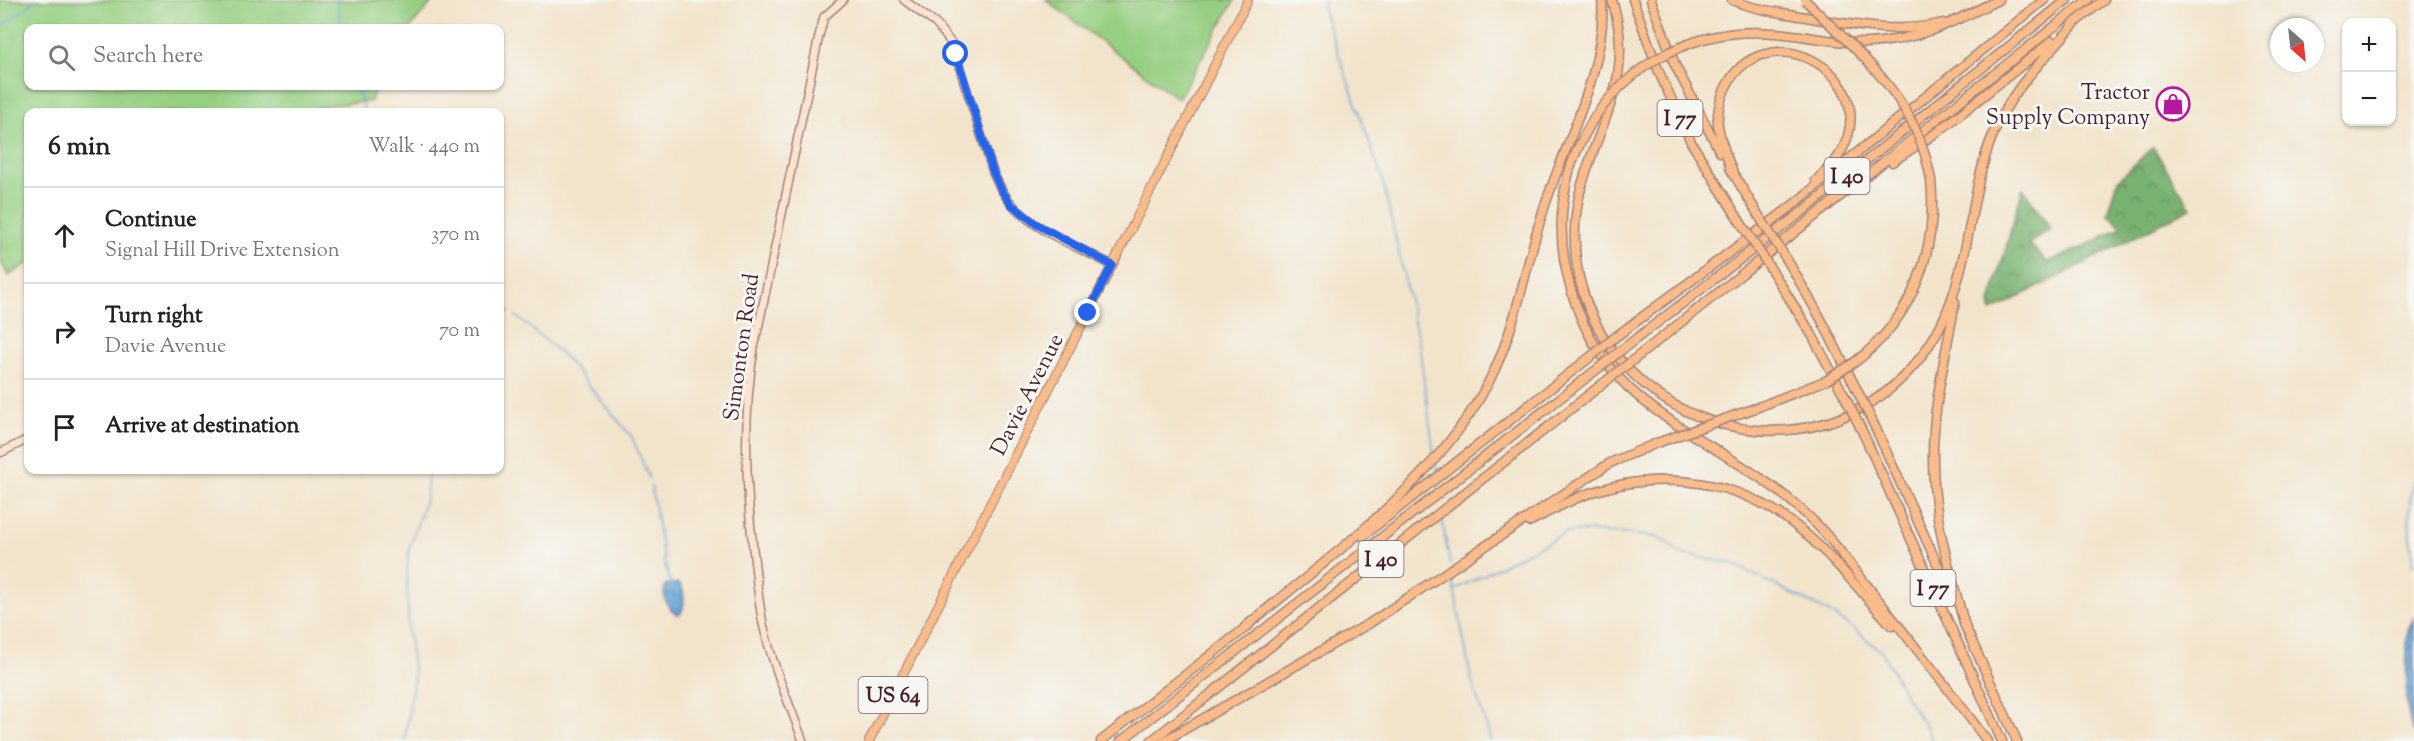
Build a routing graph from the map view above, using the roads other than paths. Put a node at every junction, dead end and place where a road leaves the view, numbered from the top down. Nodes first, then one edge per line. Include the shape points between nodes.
1 (843, 0) edge
2 (904, 0) edge
3 (1248, 0) edge
4 (1602, 0) edge
5 (1612, 0) edge
6 (1633, 0) edge
7 (1651, 0) edge
8 (1732, 0) edge
9 (1805, 0) edge
10 (1998, 0) edge
11 (2044, 0) edge
12 (2067, 0) edge
13 (2088, 0) edge
14 (2104, 0) edge
15 (1969, 14) junction
16 (2076, 22) junction
17 (1732, 172) junction
18 (1841, 197) junction
19 (1788, 209) junction
20 (1966, 243) junction
21 (1112, 265) junction
22 (24, 441) edge
23 (0, 453) edge
24 (1497, 539) junction
25 (1965, 626) junction
26 (1245, 627) junction
27 (1935, 674) junction
28 (802, 741) edge
29 (869, 741) edge
30 (1101, 741) edge
31 (1120, 741) edge
32 (1151, 741) edge
33 (1164, 741) edge
34 (1986, 741) edge
35 (2002, 741) edge
36 (2017, 741) edge

1 - 28 street, Simonton Road via 824,17 819,36 754,348 746,418 749,518 763,624
2 - 21 street via 936,24 952,45 993,172 1011,204 1036,224
3 - 21 main road, Davie Avenue / US 64
4 - 26 highway via 1601,39 1592,75 1540,221 1503,351 1488,383 1421,473 1362,530
5 - 20 highway via 1620,39 1617,85 1580,194 1576,258 1583,294 1598,328 1625,367 1654,393 1702,418 1746,428 1804,428 1857,412 1901,380 1930,345 1953,297
6 - 35 highway, I 77, bridge via 1659,72 1691,142 1812,335 1864,435
7 - 17 highway, I 77 via 1675,65
8 - 15 highway via 1873,28 1918,28
9 - 24 highway, bridge via 1876,71 1918,131 1931,180 1933,218 1927,256 1909,303 1883,338 1827,380 1610,463
10 - 15 highway
11 - 19 highway
12 - 31 highway, I 40, bridge via 1802,212
13 - 18 highway, I 40
14 - 16 highway
15 - 27 highway, bridge via 1936,31 1880,41 1830,41 1754,32 1716,35 1663,54 1620,86 1594,118 1571,166 1561,224 1574,298 1595,345 1611,368 1638,397 1775,487 1821,529
16 - 18 highway via 1939,131
16 - 20 highway via 2025,77 1998,124 1987,153
17 - 19 highway via 1718,122 1720,102 1730,79 1748,62 1768,53 1793,52 1825,66 1848,98 1848,136 1839,155
17 - 25 highway, I 77, bridge via 1821,319 1876,429
18 - 32 highway, I 40, bridge
19 - 26 highway, bridge via 1614,338
20 - 25 highway via 1938,398 1933,461 1940,533
21 - 29 main road, Davie Avenue / US 64
22 - 23 street
24 - 27 highway via 1583,496 1642,481 1707,483 1743,494 1768,506 1806,534
24 - 33 highway via 1324,651
25 - 36 highway, I 77
26 - 30 highway
27 - 34 highway

